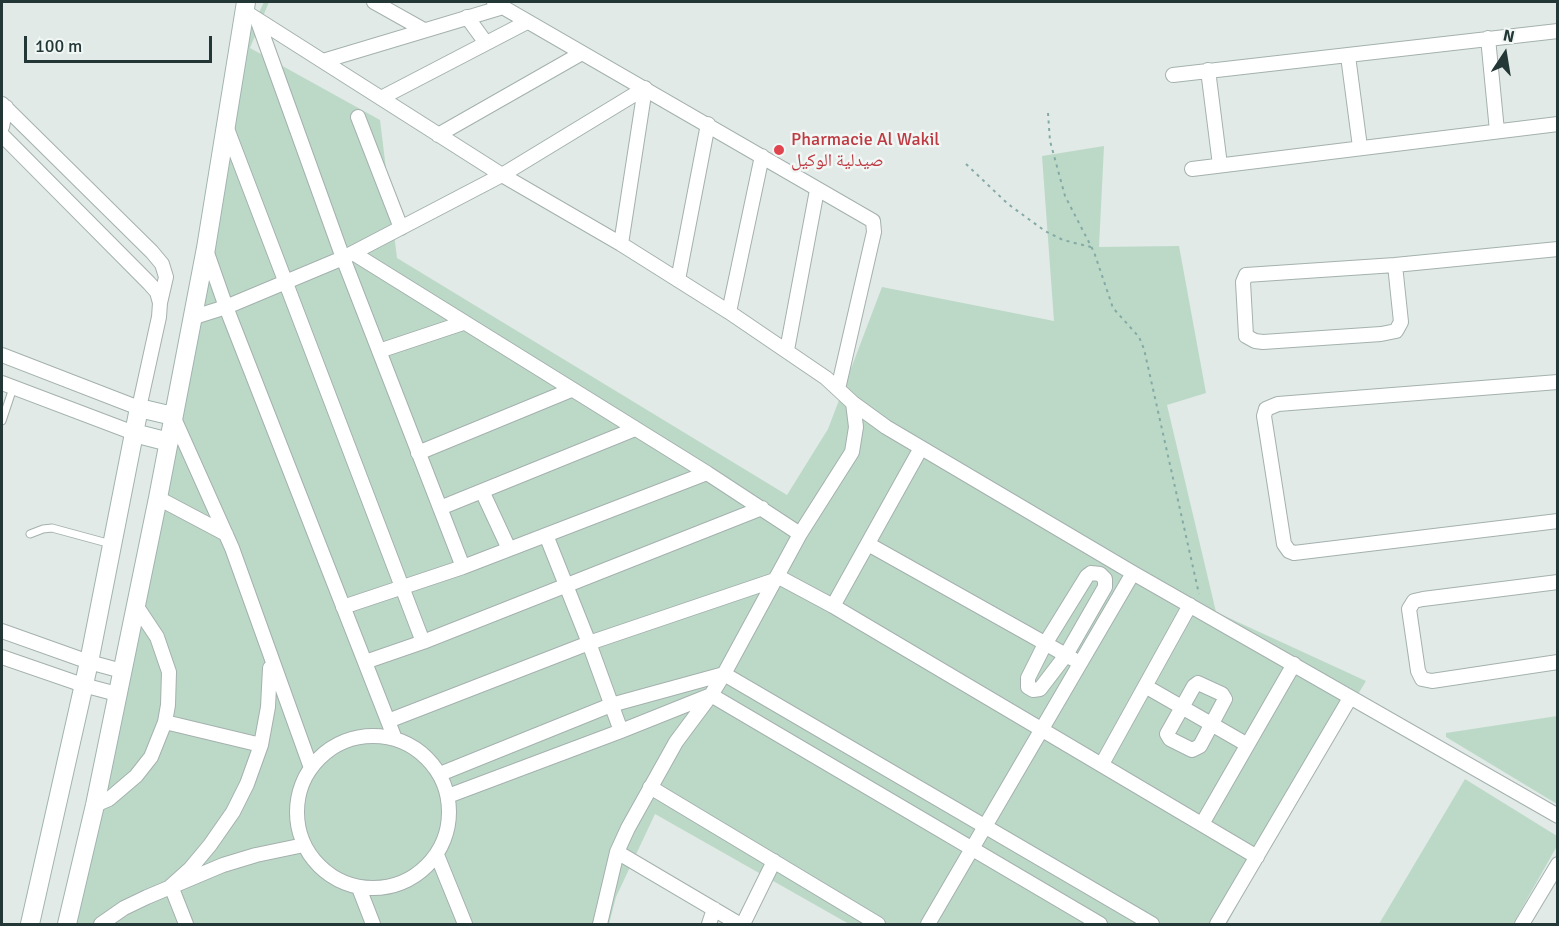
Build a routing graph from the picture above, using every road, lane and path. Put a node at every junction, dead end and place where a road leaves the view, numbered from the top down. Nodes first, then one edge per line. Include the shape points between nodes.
1 (375, 2) edge
2 (498, 4) edge
3 (249, 10) edge
4 (467, 17) junction
5 (527, 22) junction
6 (424, 30) junction
7 (1557, 32) edge
8 (1488, 38) junction
9 (486, 43) junction
10 (582, 53) junction
11 (1348, 56) junction
12 (323, 61) junction
13 (1208, 70) junction
14 (1173, 75) dead end
15 (645, 88) junction
16 (381, 98) junction
17 (4, 106) edge
18 (1048, 113) dead end
19 (358, 117) dead end
20 (708, 124) junction
21 (1557, 124) edge
22 (226, 126) junction
23 (2, 127) edge
24 (1497, 131) junction
25 (2, 135) edge
26 (438, 135) junction
27 (1360, 147) junction
28 (762, 156) junction
29 (966, 164) dead end
30 (1220, 165) junction
31 (1192, 169) dead end
32 (502, 176) junction
33 (817, 190) junction
34 (401, 228) junction
35 (621, 244) junction
36 (1092, 247) junction
37 (206, 248) junction
38 (1557, 249) edge
39 (348, 256) junction
40 (1395, 265) junction
41 (678, 280) junction
42 (285, 281) junction
43 (160, 303) junction
44 (226, 307) junction
45 (729, 312) junction
46 (191, 318) junction
47 (463, 323) junction
48 (787, 350) junction
49 (379, 351) junction
50 (2, 355) edge
51 (1557, 382) edge
52 (7, 386) edge
53 (838, 389) junction
54 (571, 390) junction
55 (852, 404) junction
56 (139, 408) junction
57 (173, 416) junction
58 (2, 421) edge
59 (635, 429) junction
60 (134, 434) junction
61 (168, 442) junction
62 (921, 448) junction
63 (418, 453) junction
64 (706, 473) junction
65 (482, 491) junction
66 (158, 498) junction
67 (440, 508) junction
68 (762, 508) junction
69 (1557, 521) edge
70 (30, 534) dead end
71 (226, 534) junction
72 (800, 534) junction
73 (546, 535) junction
74 (112, 544) junction
75 (868, 544) junction
76 (509, 549) junction
77 (463, 567) junction
78 (1133, 573) junction
79 (776, 578) junction
80 (1557, 582) edge
81 (566, 586) junction
82 (403, 587) junction
83 (135, 604) junction
84 (833, 606) junction
85 (343, 607) junction
86 (1196, 608) junction
87 (2, 631) edge
88 (423, 642) junction
89 (589, 643) junction
90 (1045, 644) junction
91 (269, 653) junction
92 (1066, 655) junction
93 (2, 657) edge
94 (89, 662) junction
95 (365, 662) junction
96 (1557, 662) edge
97 (1079, 663) junction
98 (1294, 664) junction
99 (122, 671) junction
100 (724, 674) junction
101 (83, 685) junction
102 (1145, 686) junction
103 (117, 694) junction
104 (711, 694) junction
105 (1350, 698) junction
106 (611, 705) junction
107 (1182, 707) junction
108 (388, 721) junction
109 (165, 722) junction
110 (1212, 725) junction
111 (1041, 728) junction
112 (621, 731) junction
113 (395, 739) junction
114 (1246, 744) junction
115 (261, 745) junction
116 (1102, 764) junction
117 (310, 768) junction
118 (440, 774) junction
119 (650, 787) junction
120 (448, 796) junction
121 (95, 805) junction
122 (1557, 816) edge
123 (1202, 824) junction
124 (983, 827) junction
125 (304, 845) junction
126 (972, 850) junction
127 (617, 852) junction
128 (437, 855) junction
129 (1257, 857) junction
130 (774, 861) junction
131 (1557, 864) edge
132 (171, 886) junction
133 (359, 888) junction
134 (714, 909) junction
135 (30, 924) edge
136 (67, 924) edge
137 (101, 924) edge
138 (186, 924) edge
139 (373, 924) edge
140 (465, 924) edge
141 (600, 924) edge
142 (709, 924) edge
143 (741, 924) edge
144 (879, 924) edge
145 (927, 924) edge
146 (1100, 924) edge
147 (1152, 924) edge
148 (1216, 924) edge
149 (1522, 924) edge

1 - 6 street
2 - 4 street
2 - 5 street
3 - 12 street
3 - 22 street
3 - 39 street
4 - 6 street
4 - 9 street
5 - 9 street
5 - 10 street
6 - 12 street
7 - 8 street
8 - 11 street
8 - 24 street
9 - 16 street
10 - 15 street
10 - 26 street
11 - 13 street
11 - 27 street
12 - 16 street
13 - 14 street
13 - 30 street
15 - 20 street
15 - 32 street
15 - 35 street
16 - 26 street
17 - 23 street
17 - 43 street via 162,264 166,277
18 - 36 path via 1050,141 1065,196
19 - 34 street
20 - 28 street
20 - 41 street
21 - 24 street
22 - 37 street
22 - 42 street
24 - 27 street
25 - 43 street via 149,283
26 - 32 street
27 - 30 street
28 - 33 street
28 - 45 street
29 - 36 path via 1008,204 1045,231
30 - 31 street
32 - 34 street
32 - 35 street
33 - 48 street
33 - 53 street via 874,224
34 - 39 street
35 - 41 street
36 - 86 path via 1113,308 1139,337 1146,358
37 - 44 street
37 - 46 street
38 - 40 street
39 - 42 street
39 - 47 street
39 - 49 street
40 - 40 street via 1401,322 1395,331 1263,342 1246,336 1246,275
41 - 45 street
42 - 44 street
42 - 82 street
43 - 56 street
44 - 46 street
44 - 85 street
45 - 48 street
46 - 57 street
47 - 49 street
47 - 54 street
48 - 53 street
49 - 63 street
50 - 56 street
51 - 69 street via 1278,404 1266,409 1264,416 1284,544 1294,553
52 - 58 lane
52 - 60 street
53 - 55 street
54 - 59 street
54 - 63 street
55 - 62 street
55 - 72 street via 856,427 852,452
56 - 57 street
56 - 60 street
57 - 61 street
57 - 71 street
59 - 64 street
59 - 65 street
60 - 61 street
60 - 74 street
61 - 66 street
62 - 75 street
62 - 78 street
63 - 67 street
64 - 68 street
64 - 73 street
65 - 67 street
65 - 76 street
66 - 71 street
66 - 83 street
67 - 77 street
68 - 72 street
68 - 81 street
70 - 74 lane via 52,528
71 - 91 street
72 - 79 street
73 - 76 street
73 - 81 street
74 - 94 street
75 - 84 street
75 - 90 street
76 - 77 street
77 - 82 street
78 - 86 street
78 - 97 street
79 - 84 street
79 - 89 street
79 - 100 street
80 - 96 street via 1423,599 1414,601 1409,609 1422,679 1432,681
81 - 88 street
81 - 89 street
82 - 85 street
82 - 88 street
83 - 99 street
83 - 109 street via 157,637 169,672
84 - 111 street
85 - 95 street
86 - 98 street
86 - 102 street
87 - 94 street
88 - 95 street
89 - 106 street
89 - 108 street
90 - 92 street
90 - 92 street via 1028,678 1028,687 1033,690 1040,689
90 - 92 street via 1087,576 1100,574 1105,586
91 - 115 street via 271,683
91 - 117 street
92 - 97 street
93 - 101 street
94 - 99 street
94 - 101 street
95 - 108 street
97 - 111 street
98 - 105 street
98 - 114 street
99 - 103 street
100 - 104 street
100 - 106 street
100 - 124 street
101 - 103 street
101 - 135 street
102 - 107 street
102 - 116 street
103 - 121 street
104 - 112 street
104 - 119 street
104 - 126 street
105 - 122 street
105 - 129 street
106 - 112 street
106 - 118 street
107 - 110 street
107 - 110 street via 1197,683 1222,694 1226,698
107 - 110 street via 1167,732 1173,740 1195,749
108 - 113 street
109 - 115 street
109 - 121 street via 151,757 136,777
110 - 114 street
111 - 116 street
111 - 124 street
112 - 120 street
113 - 117 street via 364,736 334,746
113 - 118 street via 421,752
114 - 123 street
115 - 132 street via 233,812 190,869
116 - 123 street
117 - 125 street via 299,792 297,819
118 - 120 street
119 - 127 street
119 - 130 street
120 - 128 street via 449,827
121 - 136 street
123 - 129 street
124 - 126 street
124 - 147 street
125 - 132 street via 234,862
125 - 133 street via 327,873
126 - 145 street
126 - 146 street
127 - 134 street
127 - 141 street
128 - 133 street via 416,876 398,884
128 - 140 street
129 - 148 street
130 - 143 street
130 - 144 street
131 - 149 street
132 - 137 street via 124,908
132 - 138 street
133 - 139 street
134 - 142 street
134 - 143 street

